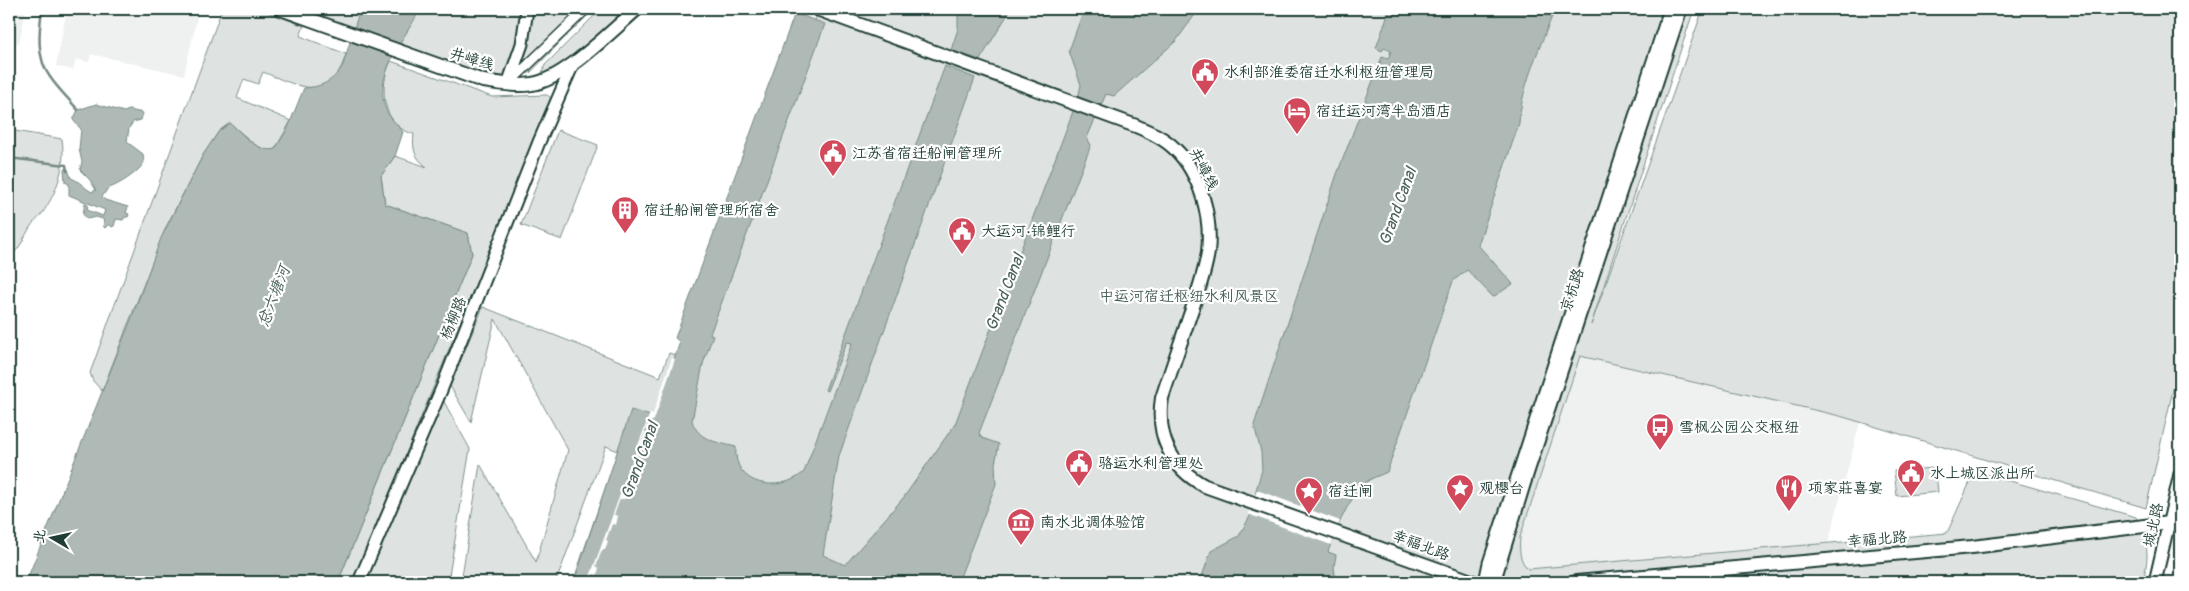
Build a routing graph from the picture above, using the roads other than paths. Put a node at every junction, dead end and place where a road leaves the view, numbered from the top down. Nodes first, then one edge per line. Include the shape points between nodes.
1 (281, 9) edge
2 (527, 9) edge
3 (586, 9) edge
4 (637, 9) edge
5 (817, 9) edge
6 (1670, 9) edge
7 (1681, 9) edge
8 (573, 64) junction
9 (508, 84) junction
10 (2180, 474) edge
11 (2175, 518) edge
12 (1356, 538) joint
13 (359, 582) edge
14 (1474, 582) edge
15 (1484, 582) edge
16 (1494, 582) edge
17 (1576, 582) edge
18 (2155, 582) edge

1 - 9 main road, 井嶂线 via 483,81
2 - 9 street via 522,44
3 - 9 street
4 - 8 main road, 井嶂线
5 - 12 main road, 井嶂线 via 1106,114 1159,136 1182,157 1198,186 1206,210 1209,235 1208,254 1198,292 1162,398 1162,435 1171,456 1189,476 1205,486
6 - 15 street, 京杭路
7 - 16 street, 京杭路
8 - 9 main road, 井嶂线 via 554,78 533,84
8 - 13 street, 杨柳路 via 442,388
10 - 11 street, 城北路
11 - 17 main road, 幸福北路 via 1972,547
11 - 18 street, 城北路
12 - 14 main road, 幸福北路

